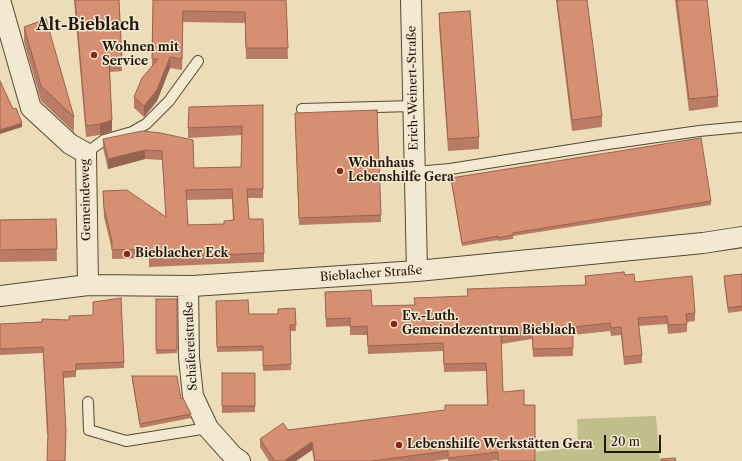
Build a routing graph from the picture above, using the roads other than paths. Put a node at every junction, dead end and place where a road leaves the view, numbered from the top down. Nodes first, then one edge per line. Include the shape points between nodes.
1 (0, 0) edge
2 (411, 0) edge
3 (198, 61) dead end
4 (413, 106) junction
5 (302, 109) dead end
6 (742, 126) edge
7 (86, 153) junction
8 (415, 172) junction
9 (742, 237) edge
10 (417, 271) junction
11 (88, 285) junction
12 (188, 286) junction
13 (0, 296) edge
14 (88, 402) dead end
15 (208, 428) junction
16 (240, 461) edge

1 - 7 street, Gemeindeweg via 31,108 70,144
2 - 4 street, Erich-Weinert-Straße
3 - 7 lane via 169,101 146,124 132,132 104,140
4 - 5 lane
4 - 8 street, Erich-Weinert-Straße
6 - 8 lane via 608,144 450,170
7 - 11 street, Gemeindeweg
8 - 10 street, Erich-Weinert-Straße
9 - 10 street, Bieblacher Straße
10 - 12 street, Bieblacher Straße
11 - 12 street, Bieblacher Straße
11 - 13 street, Bieblacher Straße
12 - 15 street, Schäfereistraße via 189,358 194,396
14 - 15 lane via 89,430 126,441
15 - 16 street, Schäfereistraße

